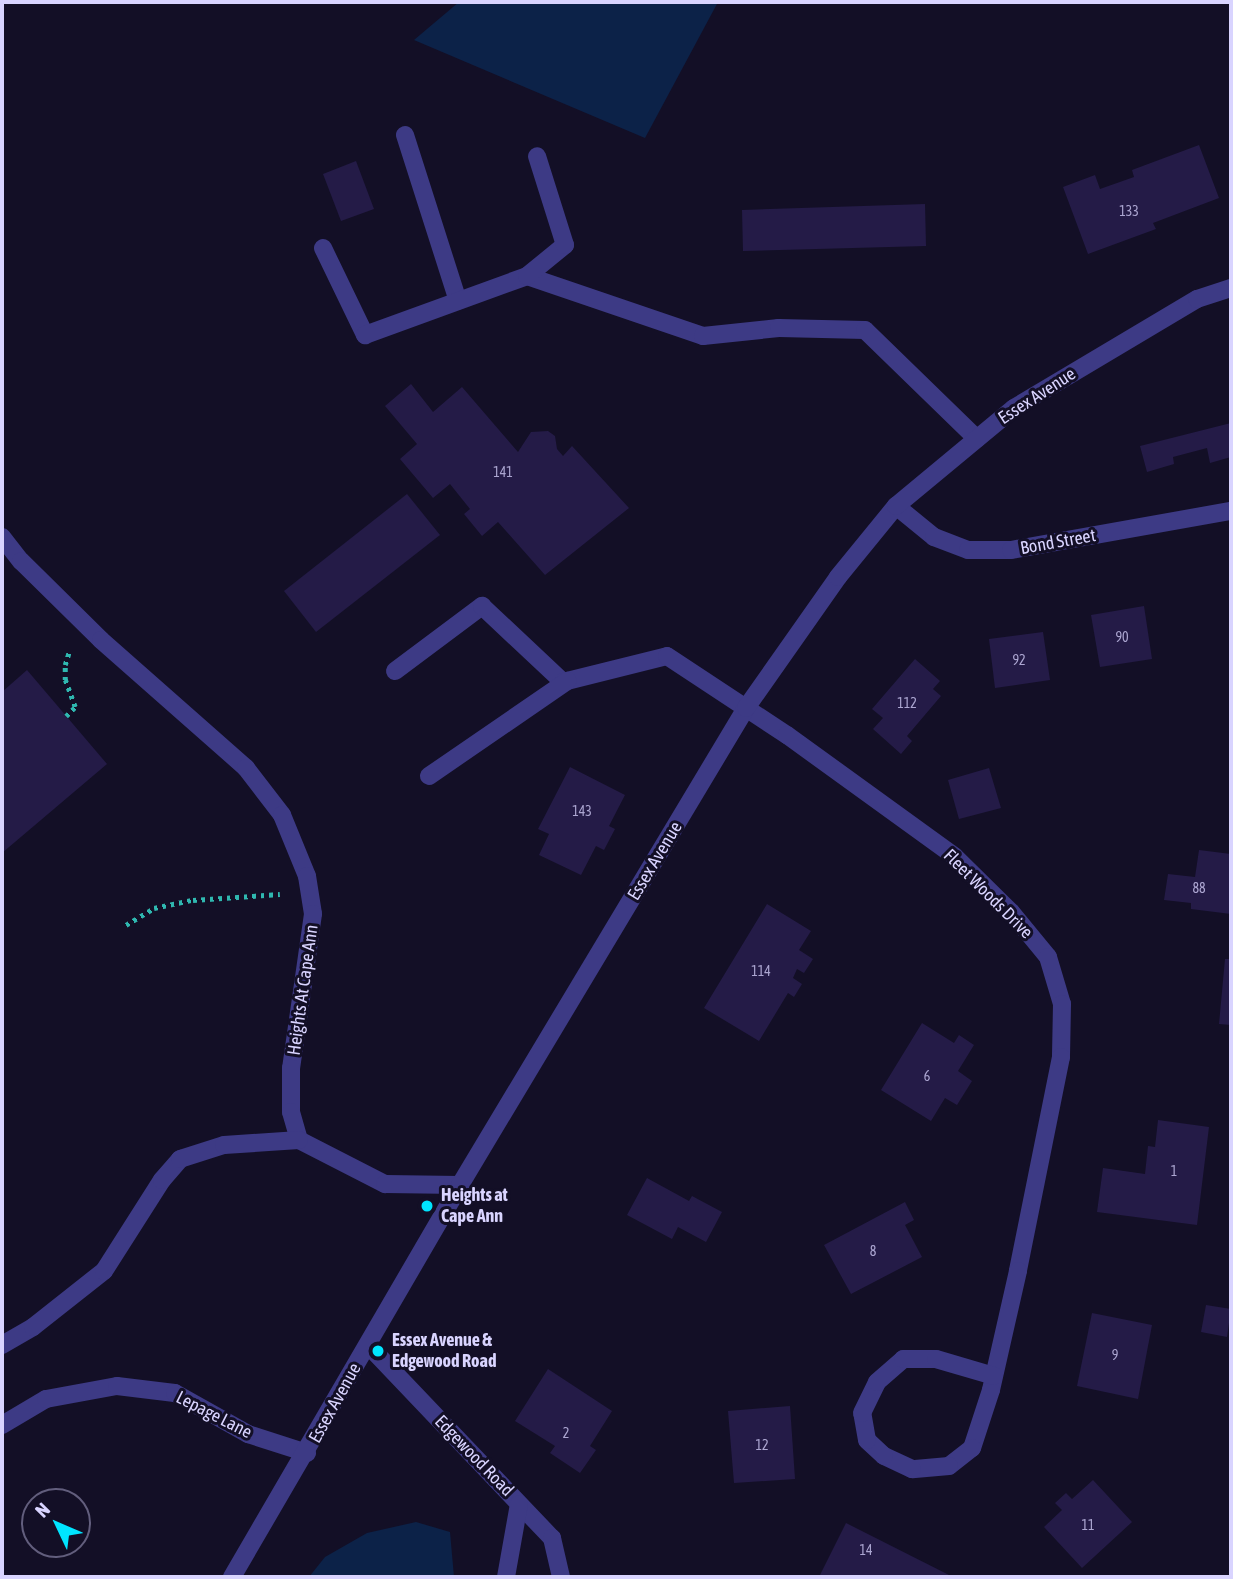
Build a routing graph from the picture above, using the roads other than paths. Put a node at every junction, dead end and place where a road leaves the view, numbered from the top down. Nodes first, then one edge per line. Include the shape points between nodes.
1 (405, 135) dead end
2 (537, 156) dead end
3 (323, 248) dead end
4 (527, 276) junction
5 (1231, 288) edge
6 (458, 301) junction
7 (977, 439) junction
8 (896, 506) junction
9 (1231, 511) edge
10 (2, 537) edge
11 (395, 671) dead end
12 (568, 681) junction
13 (746, 708) junction
14 (429, 776) dead end
15 (299, 1140) junction
16 (460, 1185) junction
17 (2, 1345) edge
18 (368, 1345) junction
19 (994, 1376) junction
20 (2, 1425) edge
21 (307, 1453) junction
22 (519, 1504) junction
23 (232, 1577) edge
24 (506, 1577) edge
25 (561, 1577) edge

1 - 6 street
2 - 4 street via 565,245
3 - 6 street via 365,335
4 - 6 street
4 - 7 street via 704,336 779,328 865,330
5 - 7 street, Essex Avenue via 1197,299 1014,408
7 - 8 street, Essex Avenue
8 - 9 street, Bond Street via 934,537 968,550 1011,551
8 - 13 street, Essex Avenue via 838,577
10 - 15 street, Heights At Cape Ann via 85,624 246,768 282,815 307,876 313,914 291,1068 291,1112
11 - 12 street via 482,606 563,682
12 - 13 street, Fleet Woods Drive via 667,656
12 - 14 street
13 - 16 street, Essex Avenue
13 - 19 street, Fleet Woods Drive via 954,856 1012,912 1048,957 1062,1004 1061,1056
15 - 16 street via 385,1184
15 - 17 street via 224,1145 180,1159 104,1271
16 - 18 street, Essex Avenue
18 - 21 street, Essex Avenue
18 - 22 street, Edgewood Road
19 - 19 street, Fleet Woods Drive via 972,1448 949,1466 912,1469 884,1456 867,1440 863,1413 877,1382 903,1359 936,1359
20 - 21 street, Lepage Lane via 46,1399 117,1386 175,1393 248,1434
21 - 23 street, Essex Avenue
22 - 24 street
22 - 25 street, Edgewood Road via 552,1538

